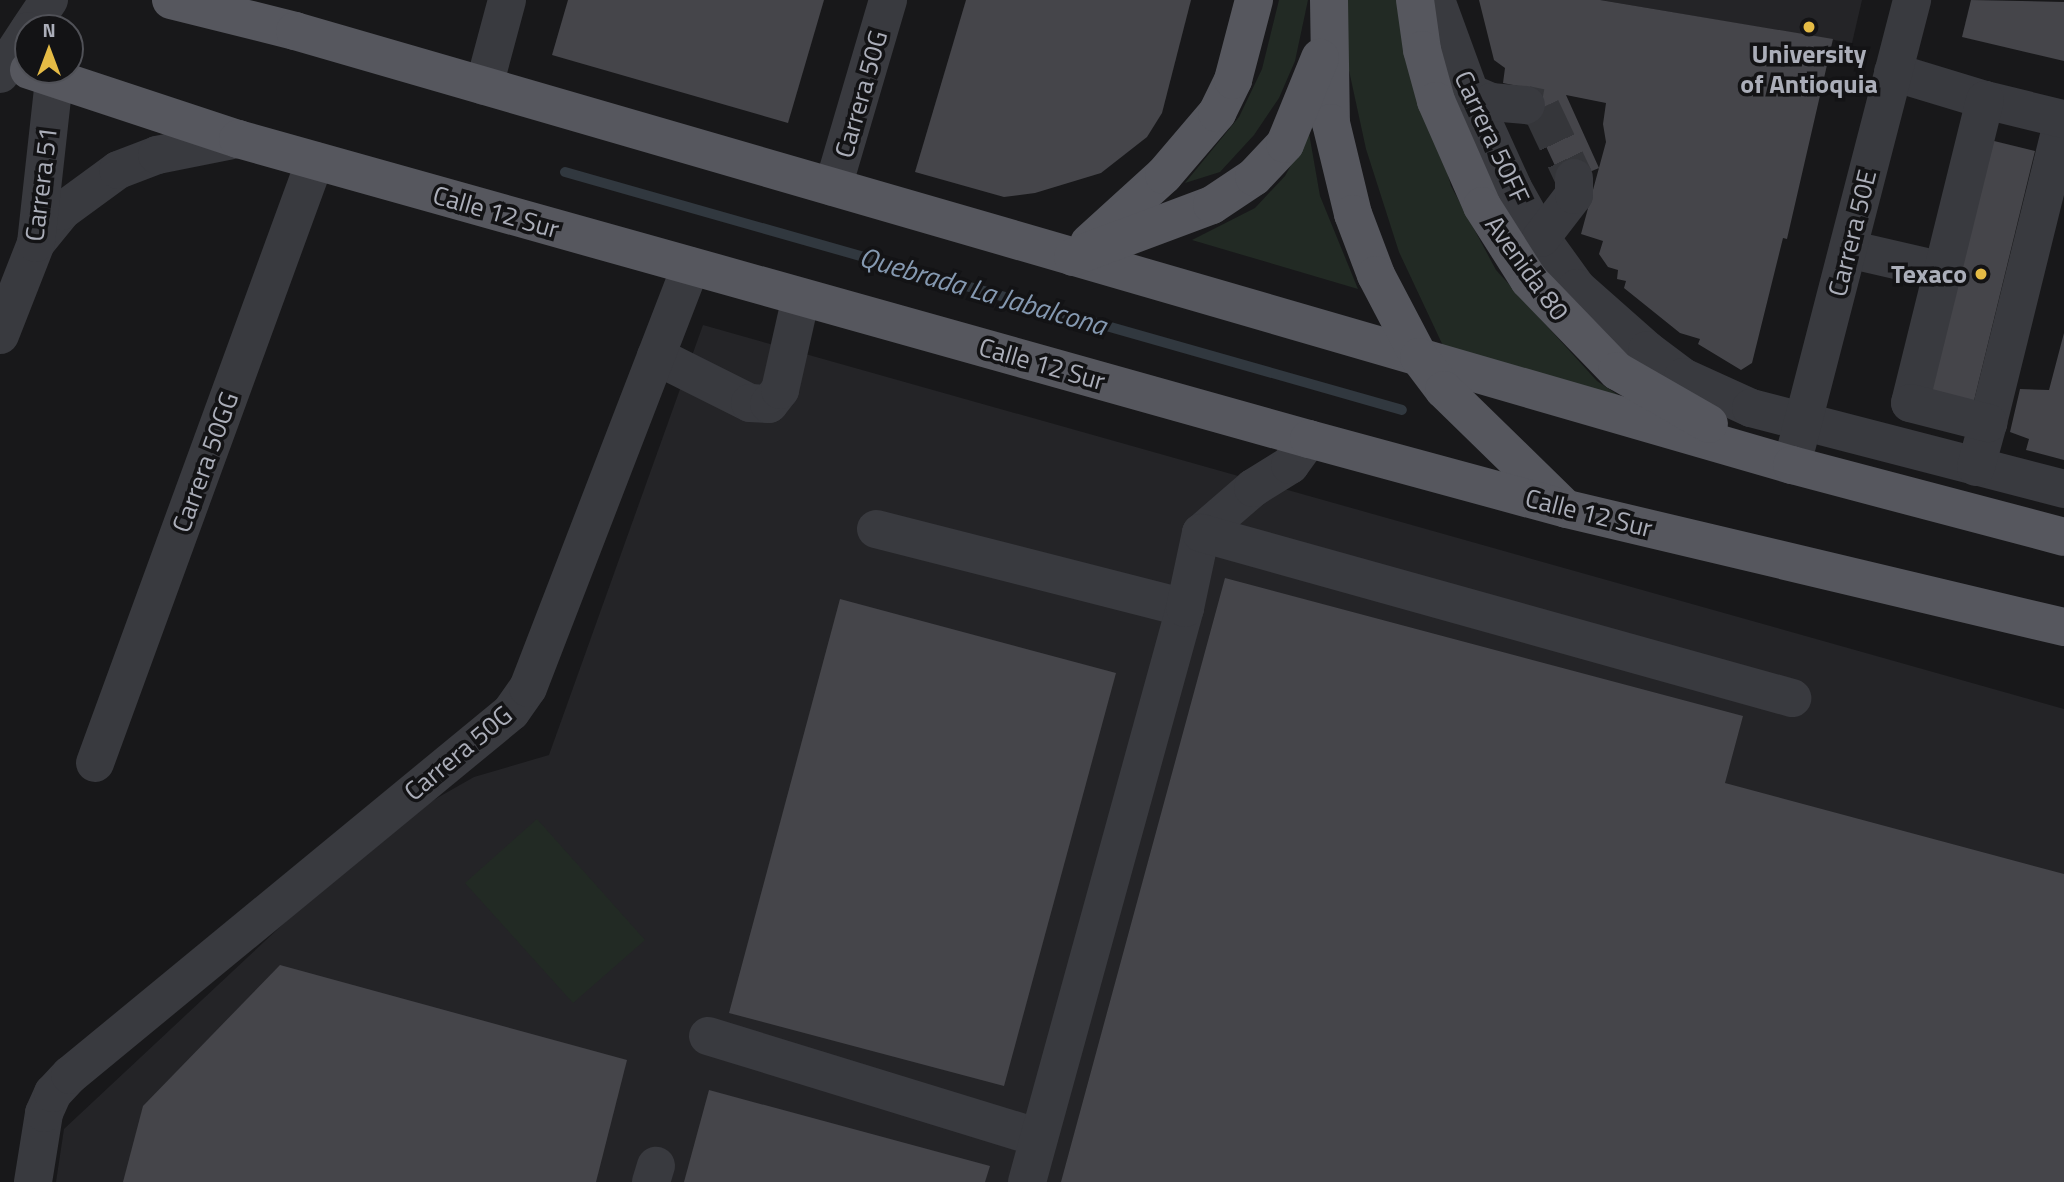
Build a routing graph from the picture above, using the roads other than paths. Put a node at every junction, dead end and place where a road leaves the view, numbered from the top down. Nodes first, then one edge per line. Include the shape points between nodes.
1 (171, 0) edge
2 (507, 0) edge
3 (888, 0) edge
4 (1254, 0) edge
5 (1329, 0) edge
6 (1415, 0) edge
7 (1436, 0) edge
8 (1912, 0) edge
9 (1327, 39) junction
10 (1893, 72) junction
11 (26, 84) edge
12 (71, 84) edge
13 (484, 86) junction
14 (1470, 93) junction
15 (1985, 100) junction
16 (1526, 105) tunnel mouth
17 (238, 139) junction
18 (315, 161) junction
19 (1574, 178) tunnel mouth
20 (834, 187) junction
21 (1541, 238) junction
22 (36, 243) junction
23 (1848, 249) junction
24 (1073, 257) junction
25 (691, 266) junction
26 (1943, 271) junction
27 (802, 297) junction
28 (0, 335) edge
29 (656, 356) junction
30 (1419, 357) junction
31 (1803, 422) junction
32 (1988, 423) junction
33 (1310, 439) junction
34 (1792, 466) junction
35 (1976, 467) junction
36 (2064, 489) edge
37 (1567, 509) junction
38 (876, 529) dead end
39 (1201, 533) junction
40 (2064, 537) edge
41 (1185, 608) junction
42 (2064, 627) edge
43 (1792, 698) dead end
44 (95, 763) dead end
45 (708, 1036) dead end
46 (1039, 1138) junction
47 (33, 1182) edge
48 (1027, 1182) edge

1 - 13 main road
2 - 13 street
3 - 20 street, Carrera 50G
4 - 24 main road via 1233,80 1217,113 1164,176
5 - 9 main road
6 - 34 main road, Avenida 80 via 1436,101 1482,206 1529,280 1573,331 1617,371 1667,403
7 - 14 street, Carrera 50FF
8 - 10 street, Carrera 50E
9 - 24 main road via 1303,109 1285,144 1254,177 1212,205
9 - 30 main road via 1331,123 1353,214 1376,275
10 - 15 street
10 - 23 street, Carrera 50E
11 - 22 street, Carrera 51
12 - 17 main road, Calle 12 Sur
13 - 20 main road
14 - 16 street via 1491,102
14 - 21 street, Carrera 50FF
15 - 26 street
15 - 32 street via 2063,119
17 - 18 main road, Calle 12 Sur
17 - 22 street via 157,155 118,170 62,211
18 - 25 main road, Calle 12 Sur
18 - 44 street, Carrera 50GG
19 - 21 street via 1574,195
20 - 24 main road
21 - 31 street, Carrera 50FF via 1577,288 1606,317 1683,377 1720,397
22 - 28 street, Carrera 51
23 - 26 street
23 - 31 street, Carrera 50E
24 - 30 main road
25 - 27 main road, Calle 12 Sur
25 - 29 street, Carrera 50G
26 - 32 street via 1910,403
27 - 29 street via 780,390 769,404 750,403
27 - 33 main road, Calle 12 Sur
29 - 47 street, Carrera 50G via 528,688 511,712 69,1075 44,1113
30 - 34 main road
30 - 37 main road via 1469,417
31 - 34 street, Carrera 50E
31 - 35 street
32 - 35 street
33 - 37 main road, Calle 12 Sur
33 - 39 street via 1290,465 1253,488
34 - 40 main road
35 - 36 street
37 - 42 main road, Calle 12 Sur
38 - 41 street
39 - 41 street
39 - 43 street
41 - 46 street
45 - 46 street
46 - 48 street

